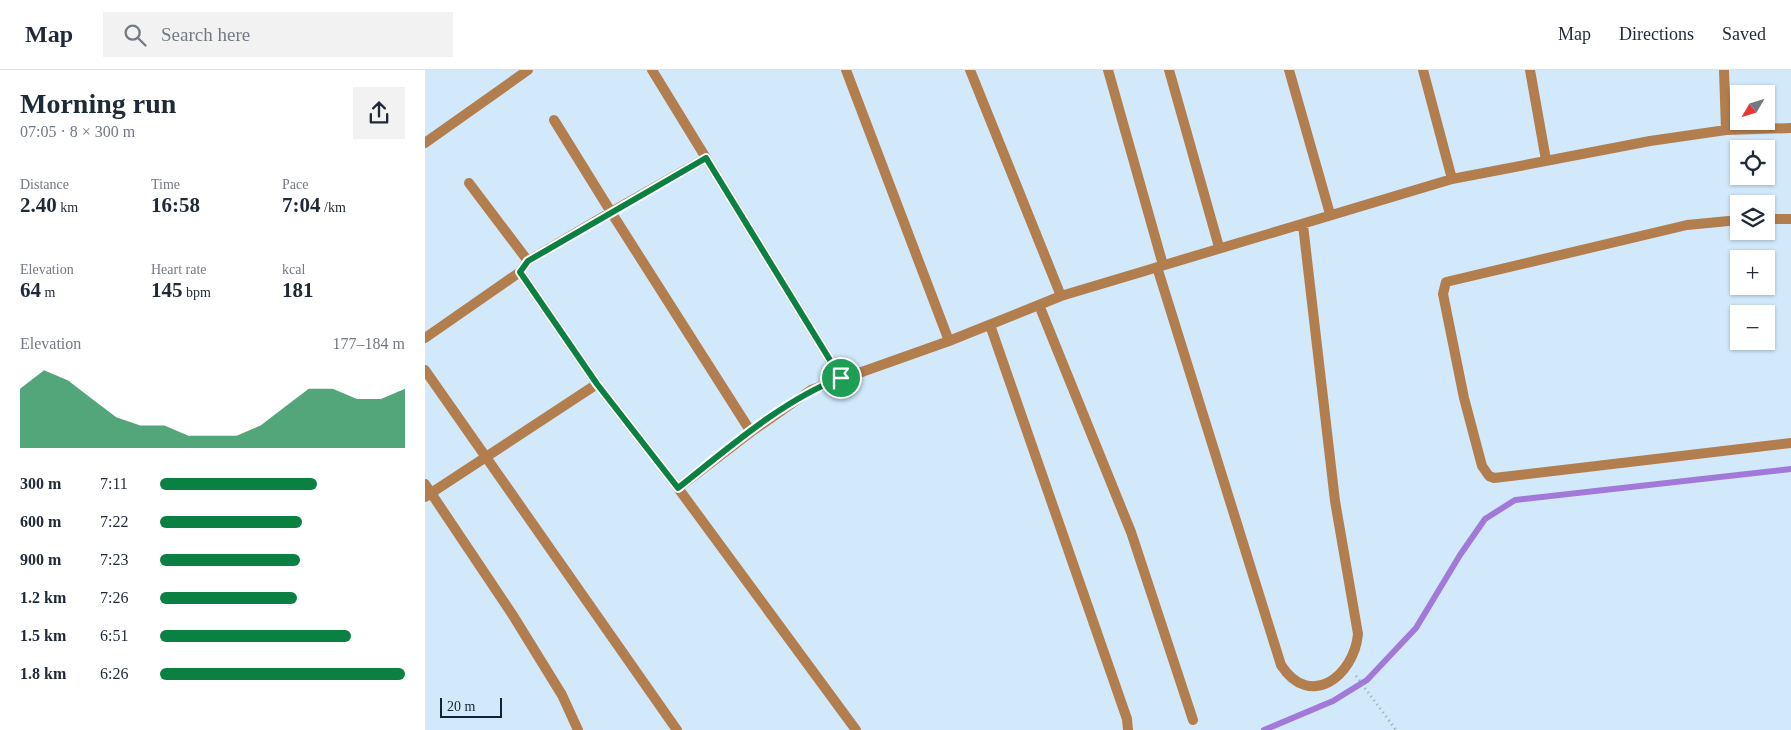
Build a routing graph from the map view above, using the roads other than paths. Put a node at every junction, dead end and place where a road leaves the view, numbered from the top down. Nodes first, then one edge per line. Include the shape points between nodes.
1 (528, 70) edge
2 (652, 70) edge
3 (846, 70) edge
4 (971, 70) edge
5 (1108, 70) edge
6 (1169, 70) edge
7 (1289, 70) edge
8 (1423, 70) edge
9 (1530, 70) edge
10 (1724, 70) edge
11 (554, 120) dead end
12 (1791, 128) edge
13 (1726, 130) junction
14 (425, 143) edge
15 (706, 158) junction
16 (1546, 160) junction
17 (1451, 179) junction
18 (469, 183) dead end
19 (611, 212) junction
20 (1330, 214) junction
21 (1775, 219) edge
22 (1791, 219) edge
23 (1730, 221) edge
24 (1303, 225) junction
25 (1219, 247) junction
26 (528, 261) junction
27 (1160, 266) junction
28 (520, 272) junction
29 (1061, 296) junction
30 (1039, 305) junction
31 (990, 325) junction
32 (425, 338) edge
33 (949, 341) junction
34 (425, 370) edge
35 (841, 378) junction
36 (597, 384) junction
37 (751, 432) junction
38 (1791, 443) edge
39 (486, 457) junction
40 (678, 488) junction
41 (427, 491) edge
42 (1193, 720) dead end
43 (578, 730) edge
44 (677, 730) edge
45 (856, 730) edge
46 (1128, 730) edge

1 - 14 street
2 - 15 street
3 - 33 street
4 - 29 street
5 - 27 street
6 - 25 street
7 - 20 street
8 - 17 street
9 - 16 street
10 - 13 street
11 - 19 street
12 - 13 street
13 - 16 street
15 - 19 street
15 - 35 street
16 - 17 street
17 - 20 street
18 - 26 street
19 - 26 street
19 - 37 street
20 - 24 street
21 - 22 street
23 - 38 street via 1687,225 1446,282 1443,294 1464,398 1482,466 1494,478
24 - 25 street
24 - 27 street via 1335,501 1358,634 1347,666 1321,686 1306,687 1298,683 1281,665
25 - 27 street
26 - 28 street
27 - 29 street
28 - 32 street
28 - 36 street
29 - 30 street
30 - 31 street
30 - 42 street via 1131,532
31 - 33 street
31 - 46 street via 1091,609 1127,718
33 - 35 street
34 - 39 street
35 - 37 street via 811,390
36 - 39 street
36 - 40 street
37 - 40 street
39 - 41 street
39 - 44 street
40 - 45 street
41 - 43 street via 512,614 561,695

